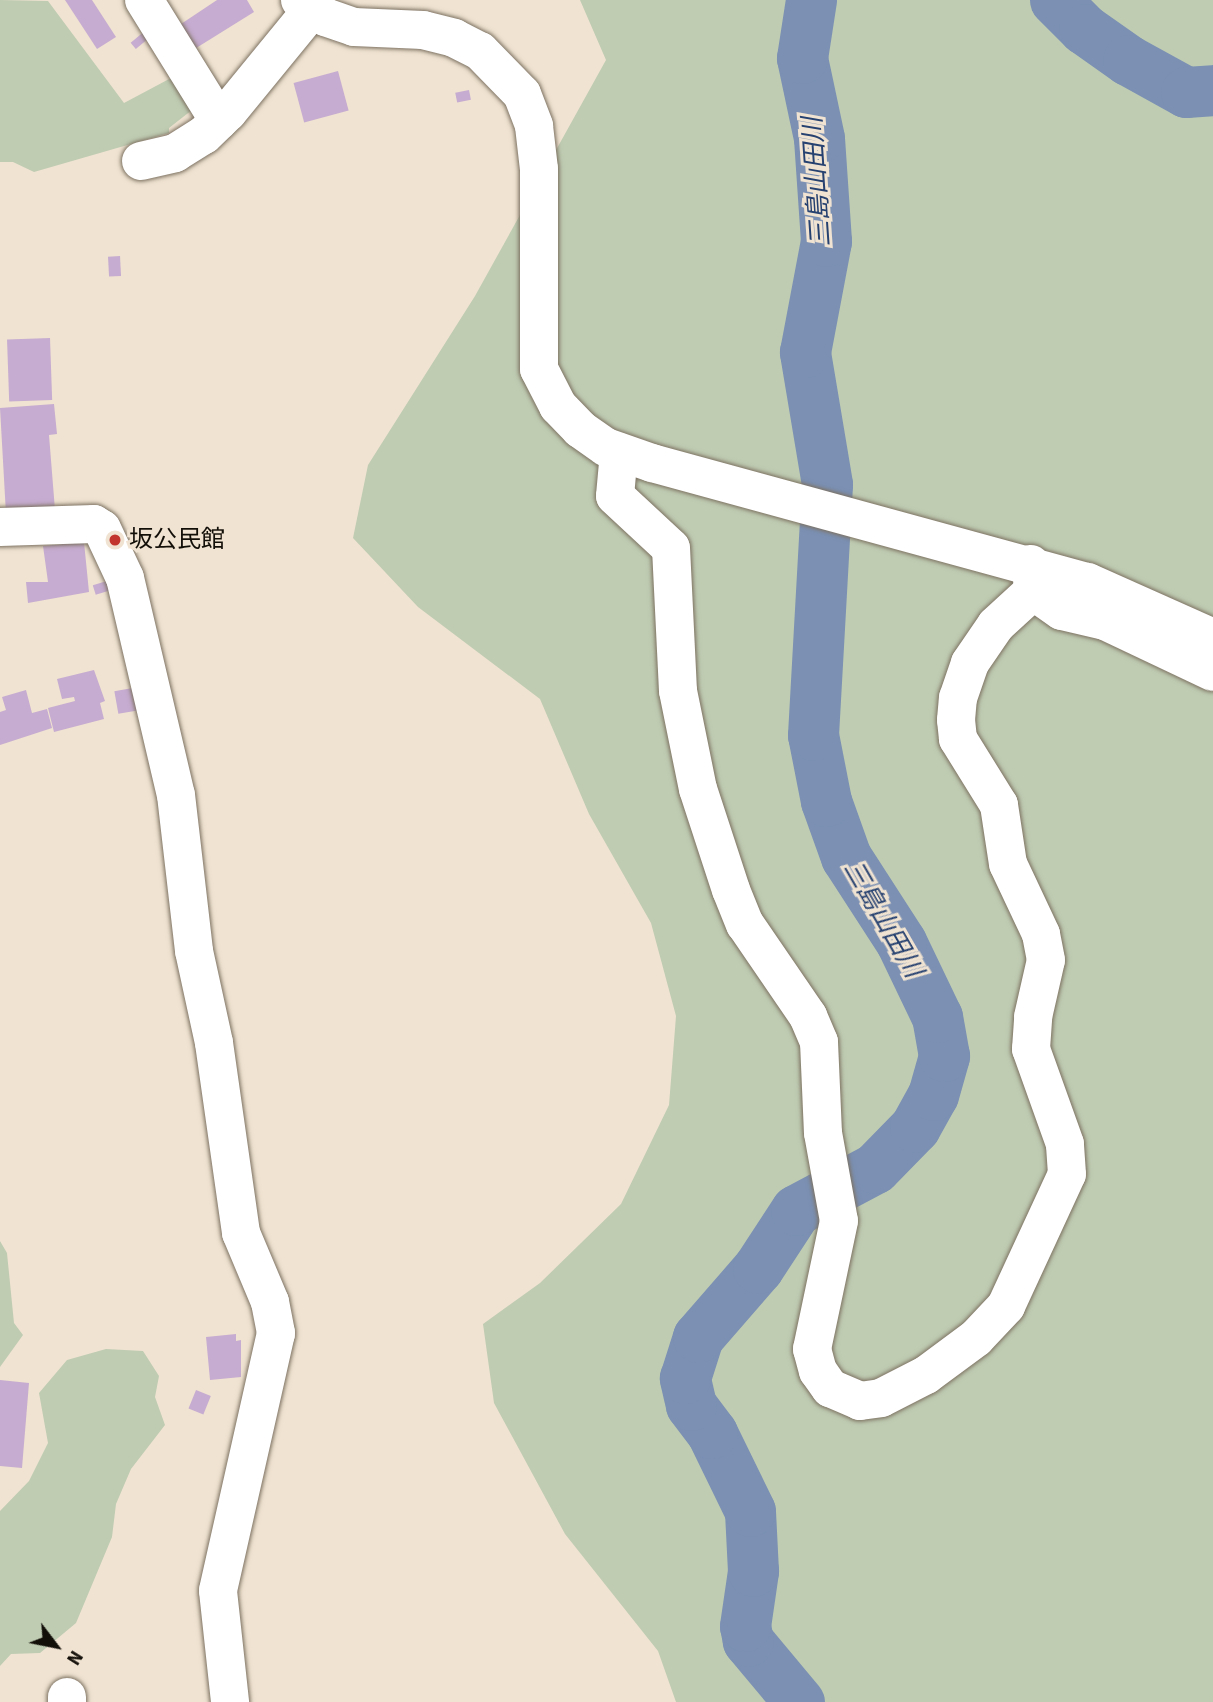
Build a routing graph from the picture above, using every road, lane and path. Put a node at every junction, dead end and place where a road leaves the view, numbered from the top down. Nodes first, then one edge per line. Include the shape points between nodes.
1 (144, 0) edge
2 (306, 4) edge
3 (219, 121) junction
4 (141, 161) dead end
5 (619, 452) junction
6 (0, 527) edge
7 (1032, 577) junction
8 (1213, 638) edge
9 (1213, 672) edge
10 (230, 1702) edge

1 - 3 street
2 - 3 street
2 - 5 street via 354,27 423,30 454,38 480,51 522,94 534,126 539,169 539,369 558,406 580,429
3 - 4 street via 175,153
5 - 7 street via 862,517
5 - 7 street via 615,496 671,548 678,691 698,789 731,890 745,924 808,1016 819,1042 823,1133 839,1221 813,1349 818,1371 830,1388 860,1401 881,1398 926,1375 976,1338 1006,1306 1067,1174 1065,1144 1031,1048 1046,960 1041,934 1008,864 999,805 958,739 956,720 970,663
6 - 10 street via 94,524 102,530 125,578 176,795 194,951 214,1043 241,1233 270,1302 276,1334 218,1591
7 - 8 street via 1088,582
7 - 9 street via 1062,611 1105,621

